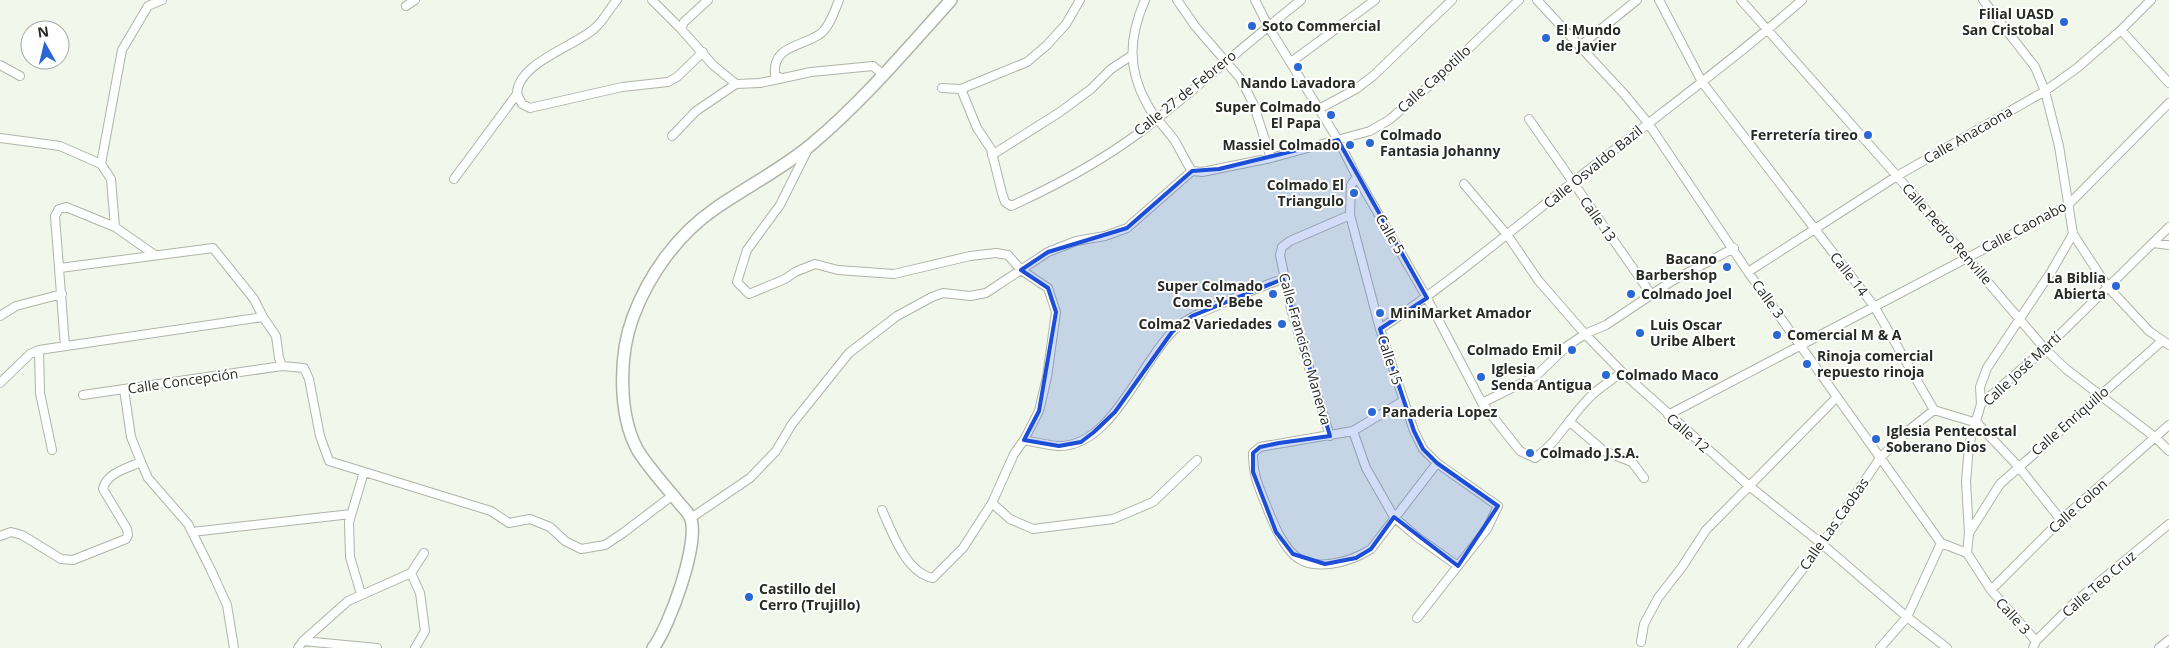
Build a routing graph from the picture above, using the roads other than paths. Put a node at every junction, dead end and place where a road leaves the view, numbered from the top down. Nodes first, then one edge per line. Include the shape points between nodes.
1 (162, 0) edge
2 (416, 0) edge
3 (617, 0) edge
4 (652, 0) edge
5 (708, 0) edge
6 (838, 0) edge
7 (952, 0) edge
8 (1080, 0) edge
9 (1145, 0) edge
10 (1177, 0) edge
11 (1255, 0) edge
12 (1301, 0) edge
13 (1375, 0) edge
14 (1452, 0) edge
15 (1519, 0) edge
16 (1537, 0) edge
17 (1637, 0) edge
18 (1659, 0) edge
19 (1741, 0) edge
20 (1802, 0) edge
21 (1983, 0) edge
22 (2151, 0) edge
23 (406, 6) dead end
24 (1268, 26) junction
25 (680, 30) junction
26 (2121, 30) junction
27 (1767, 31) junction
28 (1580, 46) junction
29 (703, 52) junction
30 (1131, 56) junction
31 (1224, 62) junction
32 (1291, 62) junction
33 (0, 65) edge
34 (883, 75) junction
35 (20, 76) dead end
36 (782, 78) junction
37 (1702, 82) junction
38 (2169, 83) edge
39 (736, 84) junction
40 (942, 88) dead end
41 (961, 89) junction
42 (2046, 91) junction
43 (516, 94) junction
44 (2169, 103) edge
45 (1319, 109) junction
46 (1529, 118) dead end
47 (1157, 119) junction
48 (1648, 123) junction
49 (672, 136) dead end
50 (0, 138) edge
51 (1338, 140) junction
52 (810, 146) junction
53 (992, 155) junction
54 (1270, 158) junction
55 (101, 164) junction
56 (1192, 171) junction
57 (1897, 176) junction
58 (1357, 177) junction
59 (454, 179) dead end
60 (1573, 182) junction
61 (1464, 184) dead end
62 (2068, 205) junction
63 (1350, 215) junction
64 (115, 227) junction
65 (2169, 227) edge
66 (1814, 229) junction
67 (2073, 234) junction
68 (1508, 236) junction
69 (2153, 243) junction
70 (2169, 245) edge
71 (1734, 248) junction
72 (155, 256) junction
73 (1966, 258) junction
74 (60, 268) junction
75 (1021, 270) junction
76 (1748, 272) junction
77 (1283, 279) junction
78 (2107, 286) junction
79 (62, 294) junction
80 (1651, 294) junction
81 (1427, 298) junction
82 (1874, 306) junction
83 (0, 316) edge
84 (263, 317) junction
85 (2020, 319) junction
86 (1380, 329) junction
87 (1585, 334) junction
88 (2165, 343) edge
89 (1802, 344) junction
90 (66, 346) junction
91 (2045, 349) junction
92 (39, 350) junction
93 (282, 366) junction
94 (1622, 372) junction
95 (0, 383) edge
96 (124, 389) junction
97 (83, 395) dead end
98 (2100, 396) junction
99 (1837, 397) junction
100 (1403, 401) junction
101 (1482, 403) junction
102 (1981, 404) junction
103 (1934, 410) junction
104 (1668, 416) junction
105 (1569, 421) junction
106 (1977, 423) junction
107 (2169, 425) edge
108 (1352, 431) junction
109 (1330, 436) junction
110 (2156, 438) junction
111 (1024, 440) junction
112 (52, 450) dead end
113 (2169, 451) edge
114 (1880, 458) junction
115 (1197, 460) dead end
116 (141, 462) junction
117 (1438, 464) junction
118 (2018, 466) junction
119 (364, 472) junction
120 (1644, 478) dead end
121 (1748, 485) junction
122 (673, 495) junction
123 (992, 503) junction
124 (882, 510) dead end
125 (351, 514) junction
126 (1394, 517) junction
127 (691, 518) junction
128 (2061, 520) junction
129 (2169, 524) edge
130 (192, 532) junction
131 (1969, 533) junction
132 (0, 536) edge
133 (1942, 543) junction
134 (1822, 544) junction
135 (1967, 553) junction
136 (424, 554) dead end
137 (1458, 566) junction
138 (411, 572) junction
139 (1991, 590) junction
140 (361, 594) junction
141 (1907, 617) junction
142 (1417, 618) dead end
143 (2169, 640) edge
144 (1641, 642) dead end
145 (301, 645) edge
146 (2035, 645) edge
147 (234, 648) edge
148 (377, 648) edge
149 (415, 648) edge
150 (653, 648) edge
151 (1742, 648) edge
152 (1880, 648) edge
153 (1947, 648) edge
154 (2159, 648) edge

1 - 55 street via 148,6 122,50
2 - 23 street
3 - 43 street via 594,29 551,55 522,78
4 - 25 street
5 - 25 street via 684,22
6 - 36 street via 821,34 782,51 774,70 775,75
7 - 34 street
8 - 41 street via 1066,24 1026,62
9 - 30 street via 1132,36
10 - 31 street
11 - 24 street, Calle 5
12 - 24 street, Calle 27 de Febrero
13 - 32 street
14 - 45 street via 1373,76
15 - 51 street, Calle Capotillo via 1436,80 1388,120 1370,131
16 - 28 street, Calle 3
17 - 28 street
18 - 37 street, Calle 14
19 - 27 street, Calle Pedro Renville
20 - 27 street, Calle Osvaldo Bazil
21 - 42 street via 2035,67
22 - 26 street, Calle Anacaona
24 - 31 street, Calle 27 de Febrero
24 - 32 street, Calle 5
25 - 29 street
26 - 38 street
26 - 42 street, Calle Anacaona
27 - 37 street, Calle Osvaldo Bazil
27 - 57 street, Calle Pedro Renville
28 - 48 street, Calle 3
29 - 39 street
29 - 43 street via 668,82 622,86 530,108 522,104
30 - 47 street via 1146,103
30 - 53 street via 1060,112
31 - 47 street, Calle 27 de Febrero
31 - 54 street via 1240,78 1253,103
32 - 45 street, Calle 5
33 - 35 street
34 - 36 street via 873,66
34 - 52 street
36 - 39 street
37 - 48 street, Calle Osvaldo Bazil
37 - 66 street, Calle 14
39 - 49 street via 696,111
40 - 41 street
41 - 53 street
42 - 57 street, Calle Anacaona
42 - 62 street
43 - 59 street
44 - 62 street, Calle Caonabo
45 - 51 street, Calle 5
46 - 60 street, Calle 13
47 - 53 street, Calle 27 de Febrero via 1050,188 1011,206 1002,193
47 - 56 street
48 - 60 street, Calle Osvaldo Bazil
48 - 71 street, Calle 3
50 - 55 street via 60,146
51 - 54 street, Calle Capotillo
51 - 58 street, Calle 5
52 - 75 street via 780,205 747,250 737,282 749,294 815,264 838,270 894,274 996,253 1008,255
52 - 122 street via 715,209 692,229 674,246 641,296 625,345 622,393 637,450
54 - 56 street, Calle Capotillo via 1202,172
55 - 64 street via 110,178
56 - 75 street via 1127,228 1048,252
57 - 66 street, Calle Anacaona
57 - 73 street, Calle Pedro Renville
58 - 63 street, Calle 15 via 1351,185
58 - 81 street, Calle 5
60 - 68 street, Calle Osvaldo Bazil
60 - 80 street, Calle 13
61 - 68 street, Calle 12
62 - 67 street
62 - 73 street, Calle Caonabo
63 - 77 street, Calle Francisco Manerva via 1282,247
63 - 86 street, Calle 15
64 - 72 street
64 - 74 street via 66,207 59,209 55,216
65 - 69 street, Calle José Martí
66 - 76 street, Calle Anacaona
66 - 82 street, Calle 14
67 - 78 street
67 - 85 street
68 - 81 street, Calle Osvaldo Bazil
68 - 87 street, Calle 12 via 1538,280
69 - 70 street
69 - 78 street, Calle José Martí
71 - 76 street, Calle 3
71 - 80 street
72 - 74 street
72 - 84 street via 213,248 254,299
73 - 82 street, Calle Caonabo
73 - 85 street, Calle Pedro Renville
74 - 79 street
75 - 111 street via 1048,288 1056,312 1039,411
75 - 127 street via 986,293 970,296 943,293 932,297 897,316 849,352 792,424 776,451 750,478
76 - 89 street, Calle 3
77 - 109 street, Calle Francisco Manerva
77 - 111 street via 1192,316 1179,326 1115,412 1080,442 1059,446
78 - 88 street via 2149,331
78 - 91 street, Calle José Martí
79 - 83 street via 16,306
79 - 90 street
80 - 87 street via 1606,325
81 - 86 street, Calle Osvaldo Bazil
81 - 101 street, Calle 5
82 - 89 street, Calle Caonabo
82 - 103 street, Calle 14
84 - 90 street
84 - 93 street via 276,336
85 - 91 street, Calle Pedro Renville
85 - 102 street via 1987,368 1980,387
86 - 100 street, Calle 15
87 - 94 street, Calle 12
87 - 101 street via 1566,346 1536,376
88 - 98 street, Calle Enriquillo
89 - 99 street, Calle 3
89 - 104 street, Calle Caonabo
90 - 92 street
91 - 98 street, Calle Pedro Renville
91 - 102 street, Calle José Martí
92 - 95 street via 30,354
92 - 112 street via 40,393
93 - 96 street, Calle Concepción
93 - 119 street, Calle Concepción via 304,368 329,461
94 - 104 street, Calle 12
94 - 105 street via 1590,397
96 - 97 street, Calle Concepción
96 - 116 street via 131,437
98 - 110 street, Calle Pedro Renville
98 - 118 street, Calle Enriquillo
99 - 114 street, Calle 3
99 - 121 street
100 - 108 street
100 - 117 street, Calle 15 via 1423,449
101 - 105 street, Calle 5 via 1520,451 1535,458 1549,449
102 - 106 street, Calle José Martí
103 - 106 street
103 - 114 street, Calle Las Caobas
104 - 121 street, Calle 12
105 - 120 street via 1604,452 1632,462
106 - 118 street
106 - 131 street, Calle José Martí via 1969,445 1966,482
107 - 110 street, Calle Colon
108 - 109 street
108 - 126 street, Calle Francisco Manerva via 1366,468
109 - 126 street via 1269,445 1253,453 1253,472 1276,532 1293,554 1309,562 1325,564 1356,558 1371,549
110 - 113 street, Calle Pedro Renville
110 - 128 street, Calle Colon
111 - 123 street via 1014,454
114 - 133 street, Calle 3
114 - 134 street, Calle Las Caobas
115 - 123 street via 1153,502 1113,519 1033,529 1010,519
116 - 130 street via 148,478
116 - 132 street via 104,481 103,489 127,529 126,539 73,560 60,559 22,535 11,532
117 - 126 street
117 - 137 street, Calle 15 via 1498,506 1487,529
118 - 128 street
118 - 131 street, Calle Enriquillo via 2000,484
119 - 122 street via 491,511 509,523 530,519 550,527 565,541 581,549 605,544 623,534
119 - 125 street
121 - 134 street, Calle 12
121 - 144 street via 1706,530 1658,598 1644,624
122 - 127 street
123 - 124 street via 963,548 933,578 924,576 902,554
125 - 130 street
125 - 140 street via 350,557
126 - 137 street, Calle Francisco Manerva via 1416,537
127 - 150 street via 693,541 675,606
128 - 139 street, Calle Colon
129 - 146 street, Calle Teo Cruz via 2076,601
130 - 147 street via 227,605
131 - 135 street, Calle José Martí
133 - 135 street
133 - 141 street
134 - 141 street, Calle 12
134 - 151 street, Calle Las Caobas
135 - 139 street, Calle 3
136 - 138 street
137 - 142 street
138 - 140 street
138 - 149 street via 420,592 425,631
139 - 146 street, Calle 3
140 - 145 street via 348,601
141 - 152 street
141 - 153 street, Calle 12
143 - 154 street
145 - 148 street

